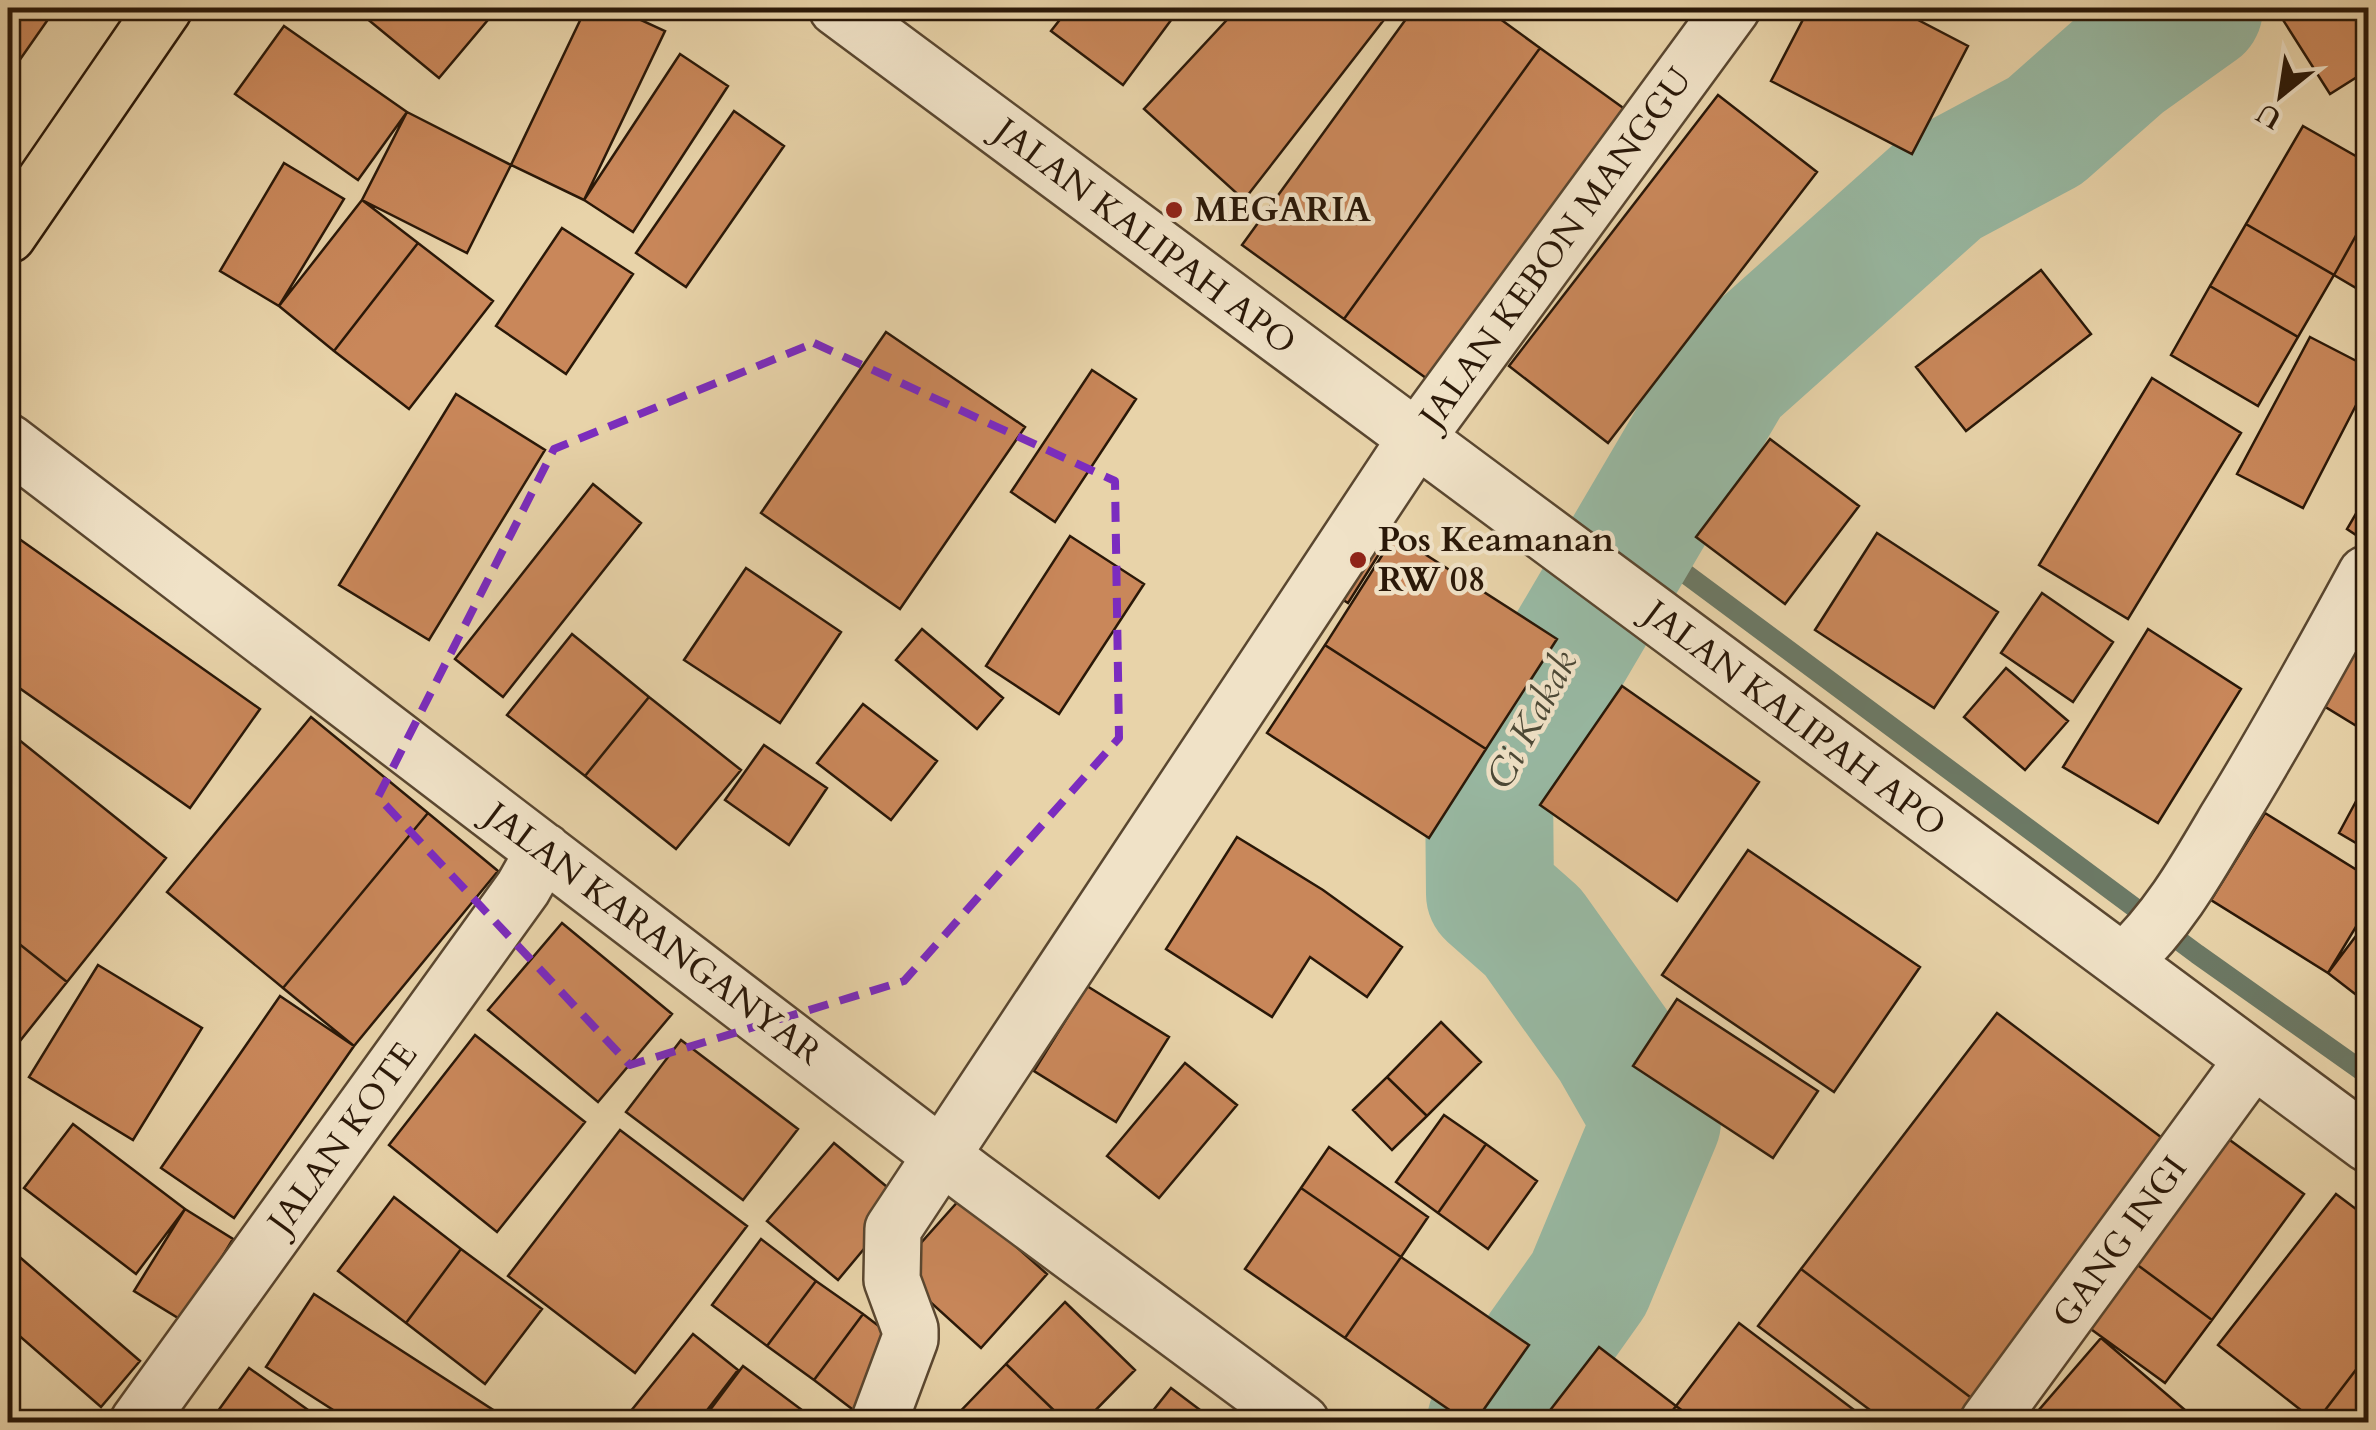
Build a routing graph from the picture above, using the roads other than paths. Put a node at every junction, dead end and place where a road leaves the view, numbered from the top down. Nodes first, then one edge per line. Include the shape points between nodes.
1 (164, 8) edge
2 (836, 8) edge
3 (1732, 8) edge
4 (8, 235) edge
5 (1416, 438) junction
6 (8, 442) edge
7 (2366, 574) edge
8 (544, 851) junction
9 (2136, 950) junction
10 (2252, 1061) junction
11 (2368, 1144) edge
12 (942, 1154) junction
13 (138, 1422) edge
14 (878, 1422) edge
15 (1301, 1422) edge
16 (1988, 1422) edge

1 - 4 main road
2 - 5 street, JALAN KALIPAH APO
3 - 5 street, JALAN KEBON MANGGU
5 - 9 street, JALAN KALIPAH APO via 1669,626
5 - 12 street, JALAN KEBON MANGGU
6 - 8 street, JALAN KARANGANYAR
7 - 9 street via 2293,711 2186,887
8 - 12 street, JALAN KARANGANYAR
8 - 13 street, JALAN KOTE
9 - 10 street, JALAN KALIPAH APO
10 - 11 street, JALAN KALIPAH APO
10 - 16 street, GANG INGI
12 - 14 street, JALAN KEBON MANGGU via 893,1229 892,1280 910,1339
12 - 15 street, JALAN KARANGANYAR

